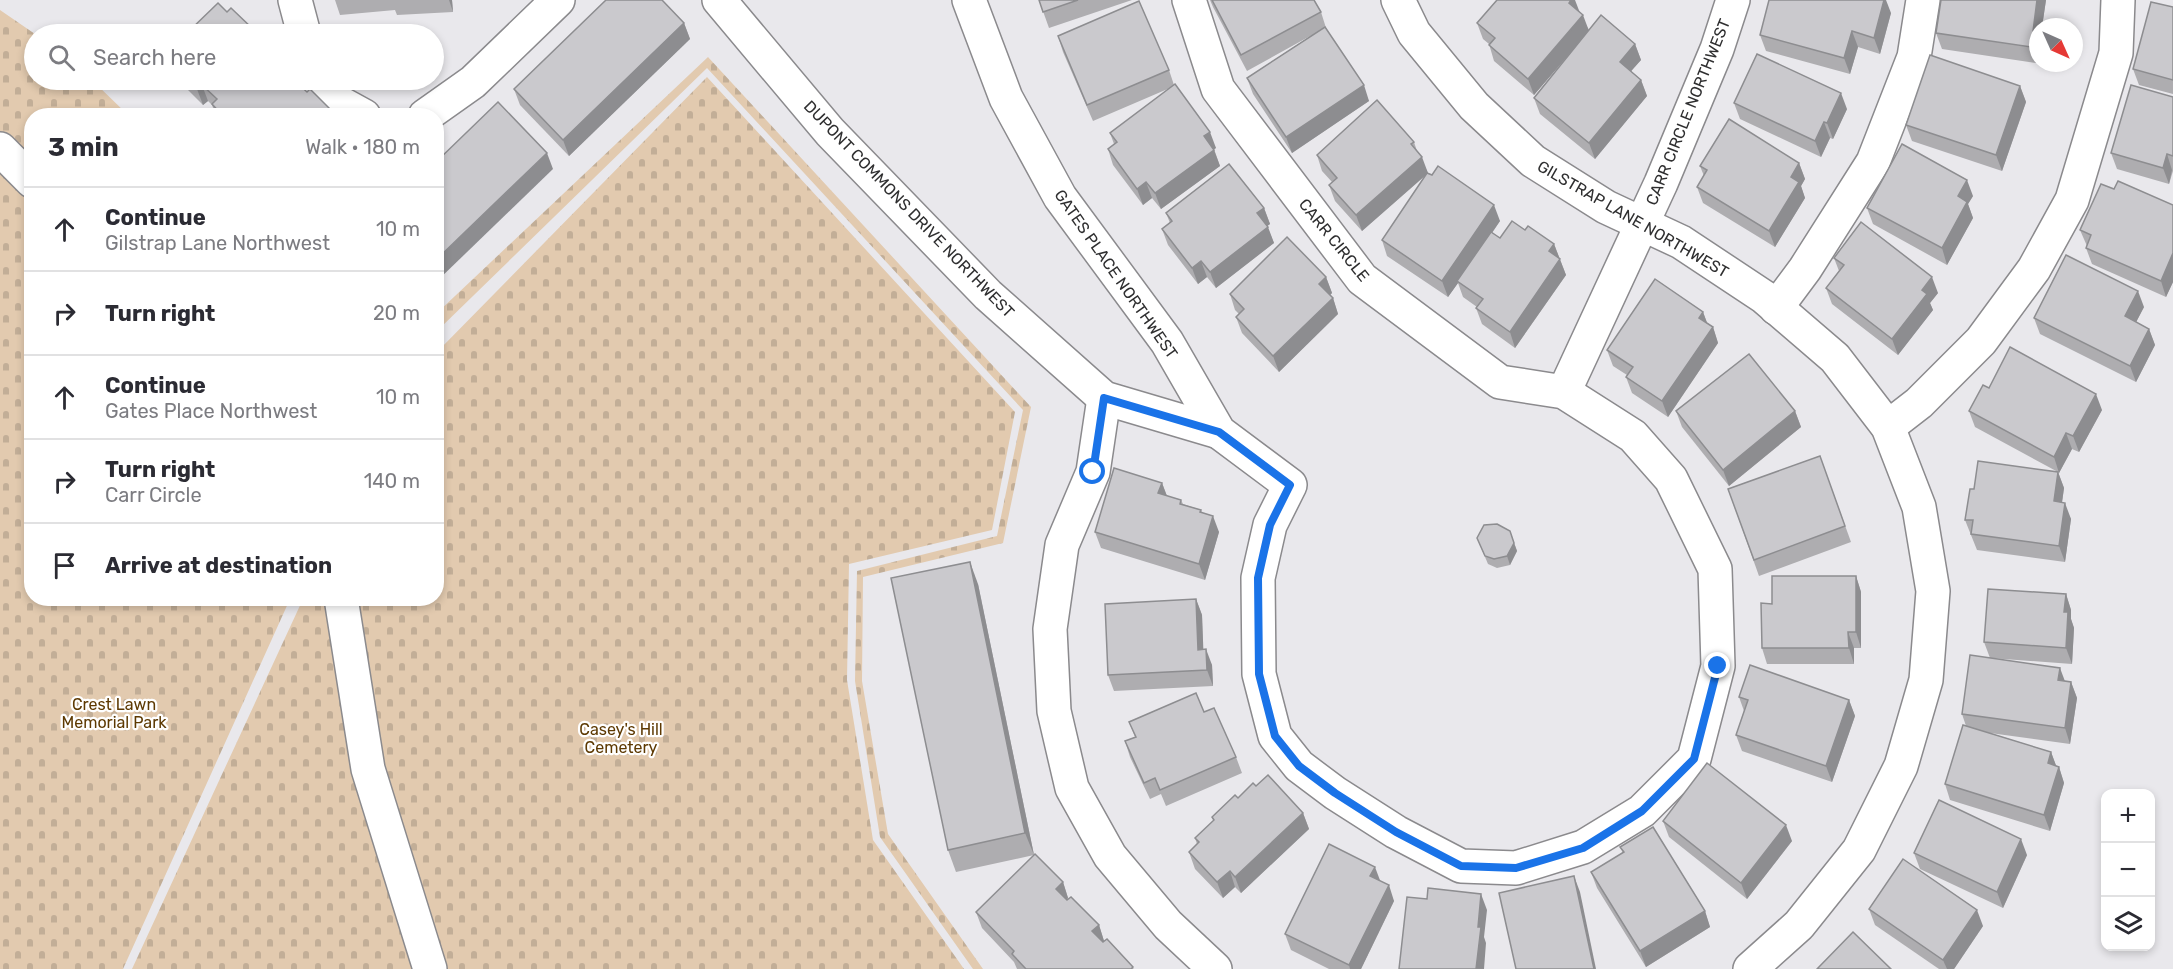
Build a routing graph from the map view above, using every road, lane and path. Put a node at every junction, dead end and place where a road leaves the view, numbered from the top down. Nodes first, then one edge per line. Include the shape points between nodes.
1 (295, 0) edge
2 (558, 0) edge
3 (719, 0) edge
4 (969, 0) edge
5 (1189, 0) edge
6 (1398, 0) edge
7 (1732, 0) edge
8 (1923, 0) edge
9 (2118, 0) edge
10 (301, 24) edge
11 (328, 90) edge
12 (349, 108) edge
13 (436, 108) edge
14 (0, 149) edge
15 (24, 173) edge
16 (1642, 224) junction
17 (1776, 308) junction
18 (1564, 392) junction
19 (1104, 398) junction
20 (1888, 427) junction
21 (1219, 432) junction
22 (1290, 485) joint
23 (343, 606) edge
24 (430, 969) edge
25 (1215, 969) edge
26 (1750, 969) edge

1 - 10 street
2 - 13 street via 473,82
3 - 19 street, DUPONT COMMONS DRIVE NORTHWEST via 830,132 987,295
4 - 21 street, GATES PLACE NORTHWEST via 1006,98 1060,197 1167,342
5 - 18 street, CARR CIRCLE via 1218,89 1362,279 1500,382
6 - 16 street, GILSTRAP LANE NORTHWEST via 1414,33 1474,106 1533,161 1606,207
7 - 16 street, CARR CIRCLE NORTHWEST via 1718,49
8 - 17 street via 1914,57 1873,162
9 - 20 street via 2116,53 2072,200 2034,269 1981,341 1919,403
11 - 12 street via 333,99
14 - 15 street
16 - 17 street, GILSTRAP LANE NORTHWEST via 1681,242
16 - 18 street
17 - 20 street, GILSTRAP LANE NORTHWEST via 1835,358
18 - 22 street, CARR CIRCLE via 1633,436 1671,479 1715,568 1718,666 1694,759 1642,811 1583,848 1516,868 1461,866 1396,832 1299,766 1275,736 1259,674 1258,578 1270,525
19 - 21 street, DUPONT COMMONS DRIVE NORTHWEST
19 - 25 street via 1093,472 1062,545 1050,629 1054,711 1072,788 1110,856 1168,925
20 - 26 street, GILSTRAP LANE NORTHWEST via 1919,507 1933,591 1926,680 1901,766 1859,850 1799,925
21 - 22 street, GATES PLACE NORTHWEST
23 - 24 street via 368,769

